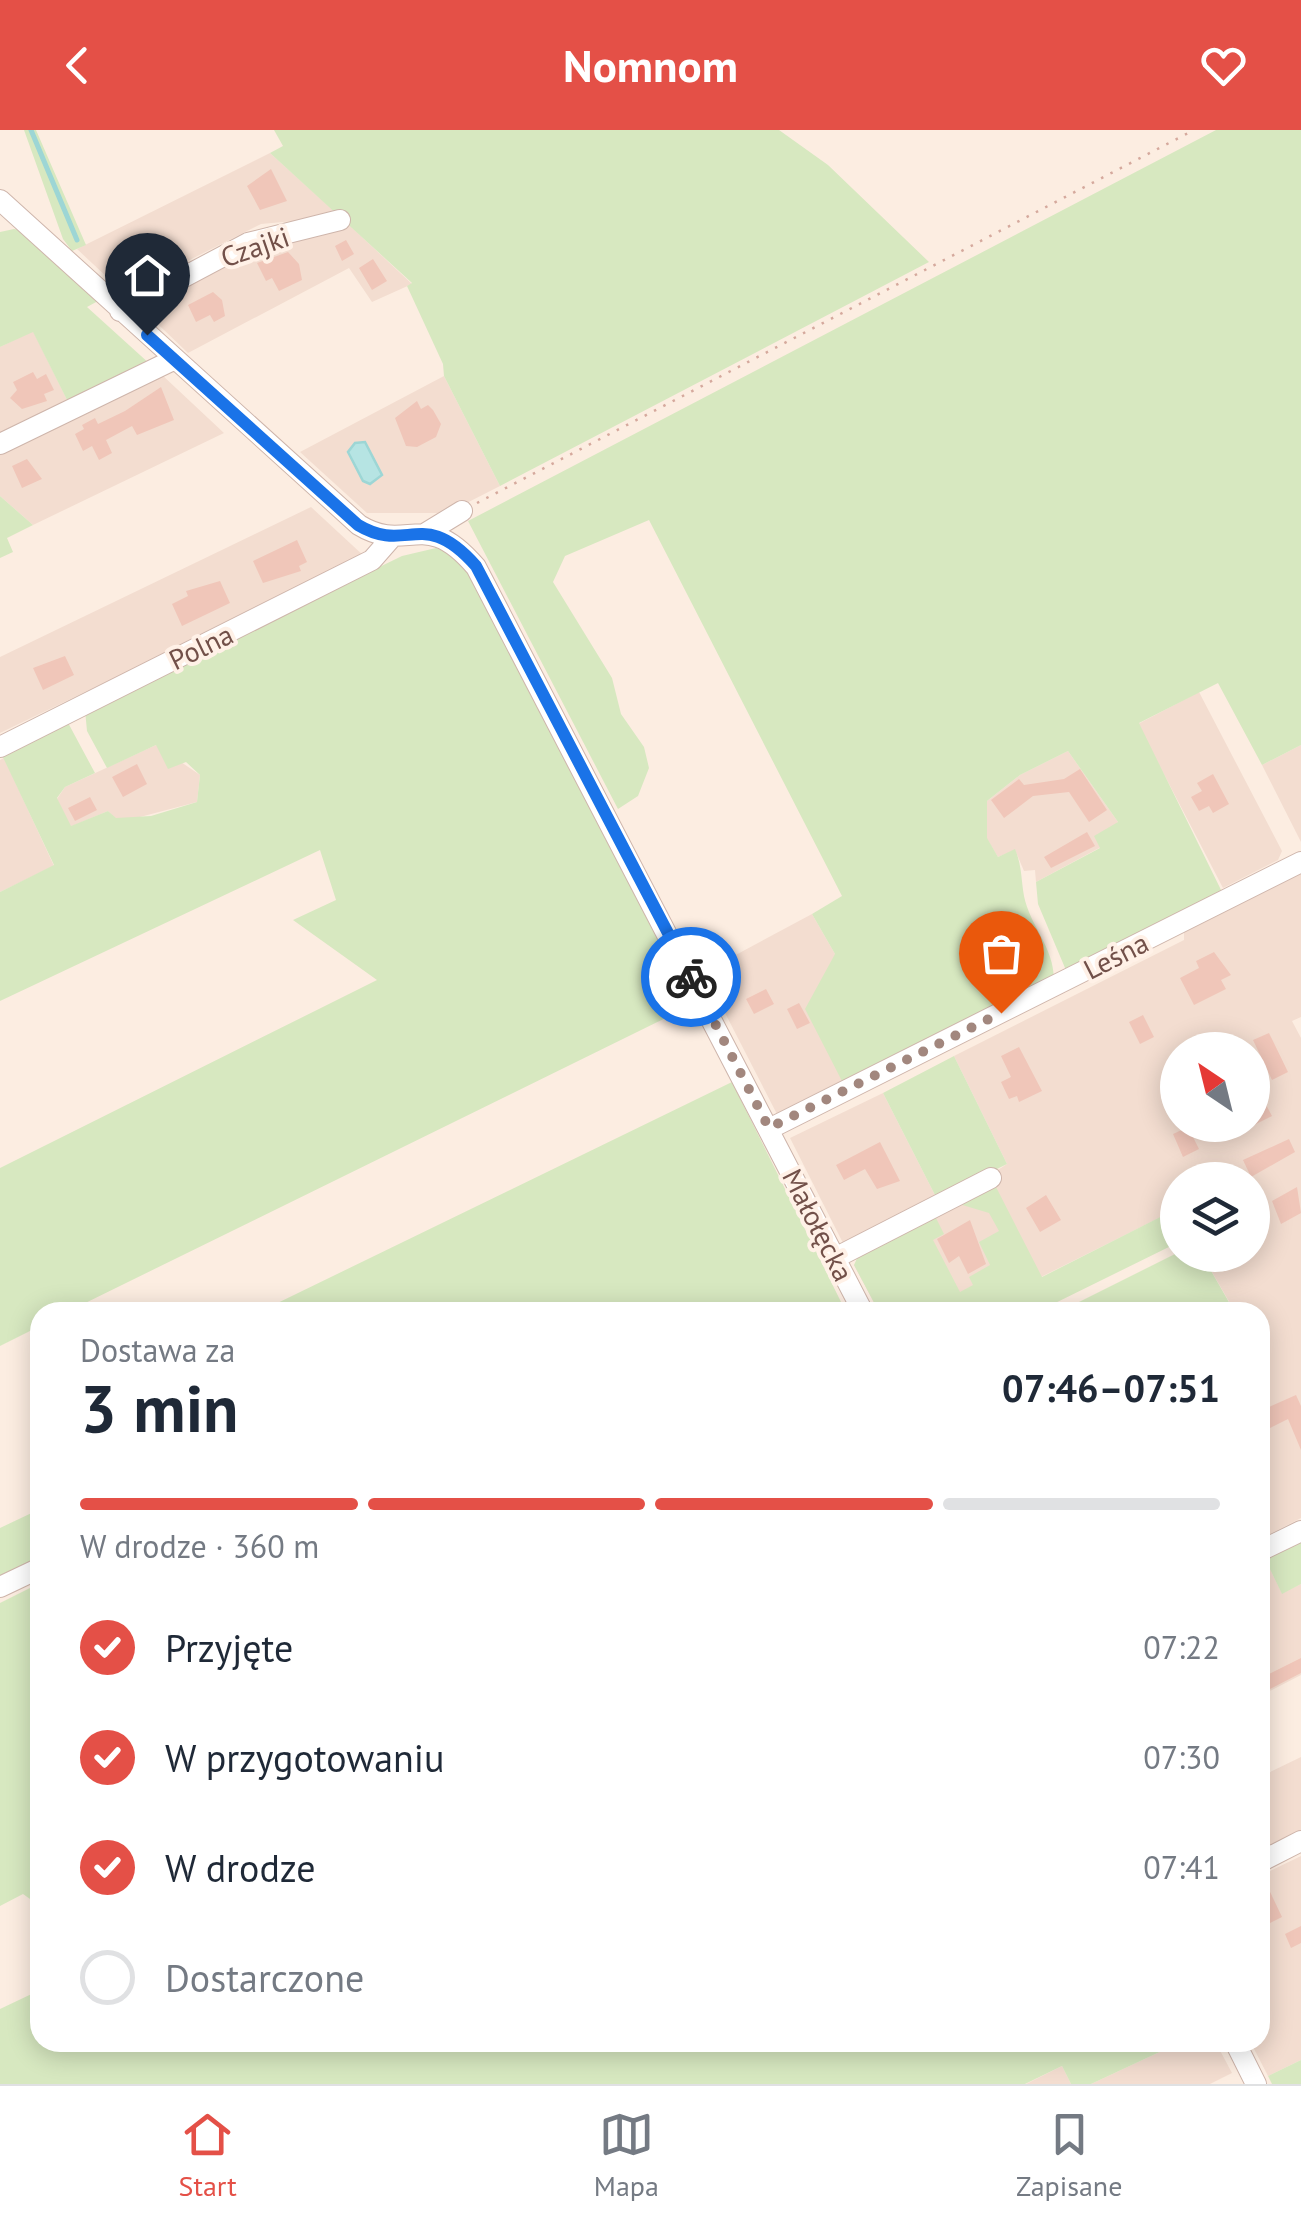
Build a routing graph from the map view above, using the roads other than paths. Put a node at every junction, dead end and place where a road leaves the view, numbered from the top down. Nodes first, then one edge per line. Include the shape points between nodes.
1 (5, 212) edge
2 (340, 220) dead end
3 (120, 311) junction
4 (173, 360) junction
5 (0, 444) edge
6 (462, 511) road end
7 (426, 533) junction
8 (392, 536) junction
9 (0, 746) edge
10 (1301, 862) edge
11 (769, 1128) junction
12 (990, 1178) dead end
13 (835, 1258) junction
14 (858, 1302) edge
15 (1301, 1530) edge
16 (1270, 1546) edge
17 (30, 1573) edge
18 (0, 1587) edge
19 (1301, 1841) edge
20 (1270, 1857) edge
21 (1240, 2052) edge
22 (1256, 2084) edge

1 - 3 street
2 - 3 street, Czajki via 248,243
3 - 4 street
4 - 5 street
4 - 8 street via 339,510 365,529
6 - 7 street
7 - 8 street
7 - 11 street, Małołęcka via 456,544 483,576
8 - 9 street, Polna via 372,560
10 - 11 street, Leśna
11 - 13 street, Małołęcka
12 - 13 street
13 - 14 street, Małołęcka
15 - 16 street
17 - 18 street
19 - 20 street
21 - 22 street

